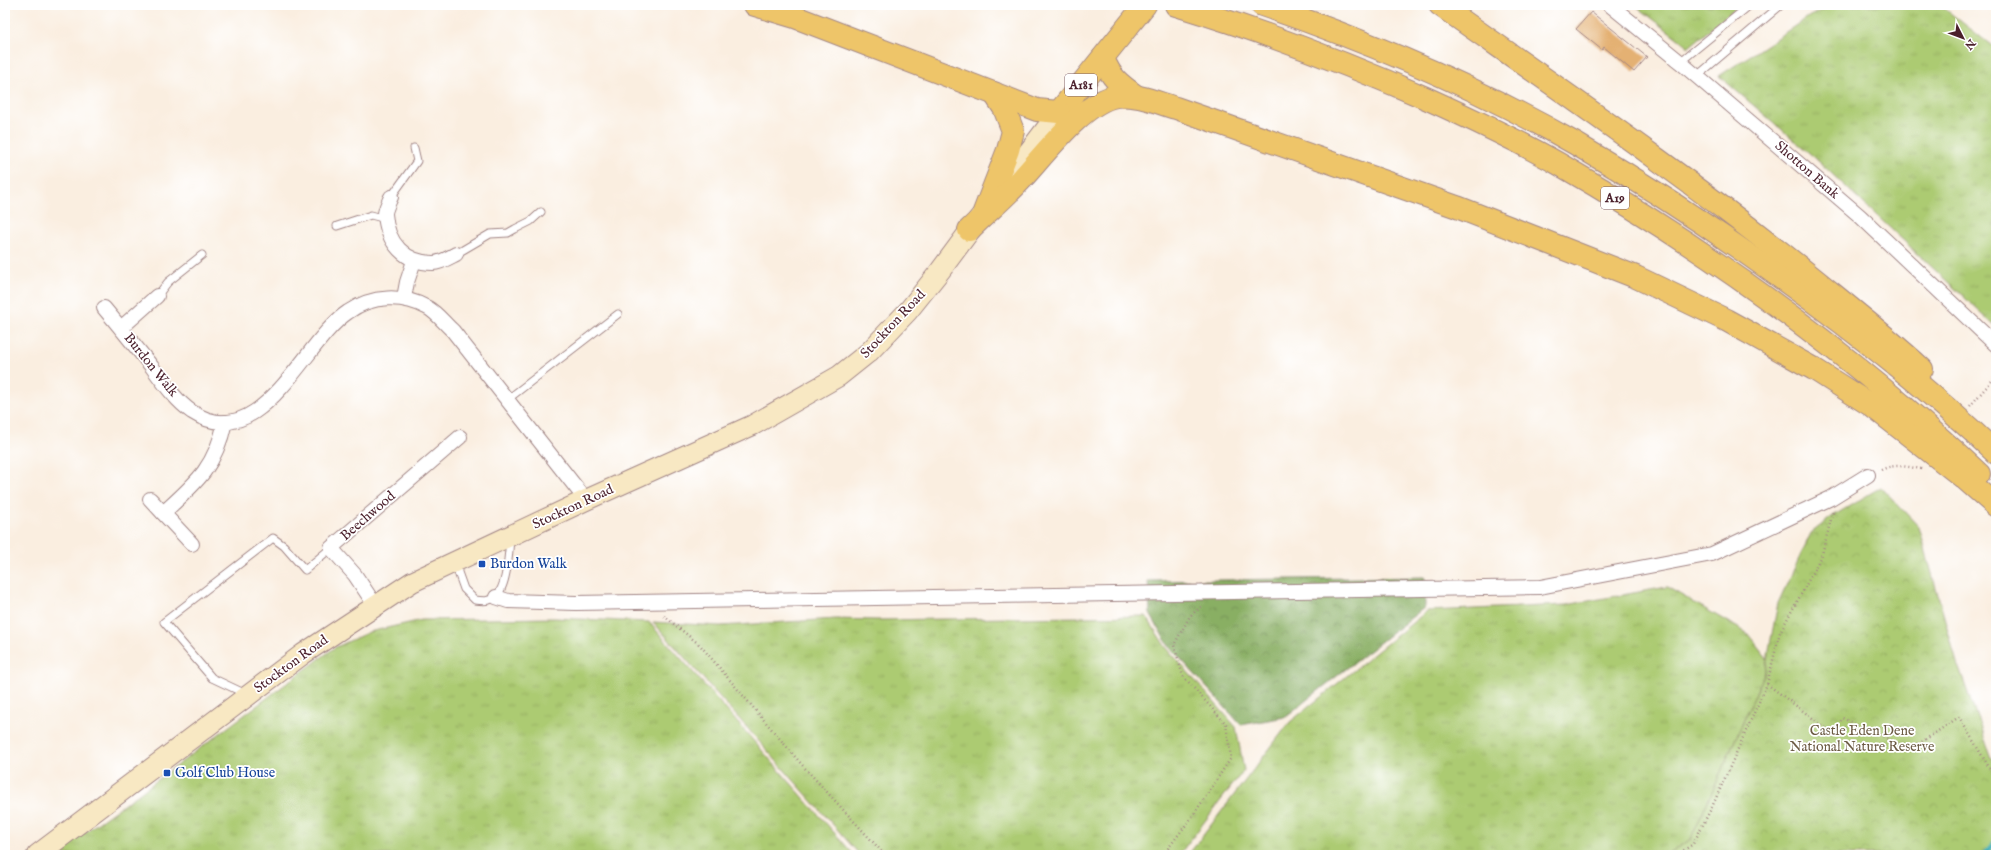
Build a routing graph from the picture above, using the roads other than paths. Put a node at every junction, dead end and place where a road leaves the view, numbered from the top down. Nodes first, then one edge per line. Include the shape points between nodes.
1 (755, 5) edge
2 (1145, 5) edge
3 (1176, 5) edge
4 (1262, 5) edge
5 (1440, 5) edge
6 (1610, 5) edge
7 (1750, 5) edge
8 (1781, 5) edge
9 (1103, 58) junction
10 (1680, 62) junction
11 (1697, 76) junction
12 (994, 93) junction
13 (1136, 96) junction
14 (1059, 112) junction
15 (414, 148) dead end
16 (390, 197) joint
17 (542, 212) dead end
18 (984, 212) junction
19 (386, 219) junction
20 (338, 226) dead end
21 (969, 230) junction
22 (456, 254) joint
23 (202, 255) dead end
24 (414, 261) junction
25 (157, 296) joint
26 (404, 298) junction
27 (104, 308) dead end
28 (618, 314) dead end
29 (121, 328) junction
30 (1996, 345) edge
31 (508, 398) junction
32 (225, 422) junction
33 (460, 437) dead end
34 (1996, 444) edge
35 (1996, 453) edge
36 (1868, 475) road end
37 (1996, 490) edge
38 (150, 499) dead end
39 (586, 500) junction
40 (1996, 506) edge
41 (163, 513) junction
42 (511, 535) junction
43 (192, 544) dead end
44 (331, 548) junction
45 (455, 562) junction
46 (496, 597) junction
47 (375, 605) junction
48 (248, 694) junction
49 (45, 852) edge

1 - 12 main road
2 - 9 main road, A181
3 - 37 main road, A19 via 1232,21 1357,68 1464,115 1557,163 1722,266 1786,312 1844,356 1929,428
4 - 35 main road, A19 via 1384,51 1484,96 1574,143 1645,185 1729,241 1860,336 1914,379
5 - 34 main road via 1684,178 1774,247 1899,347 1966,410
6 - 10 street, Shotton Bank
7 - 10 lane
8 - 11 lane
9 - 13 main road via 1118,84
9 - 14 main road, A181
10 - 11 street, Shotton Bank
11 - 30 street, Shotton Bank via 1860,216
12 - 14 main road via 1038,110
12 - 18 main road via 1004,108 1013,131
13 - 21 main road via 1118,96 1102,100 1084,112 1016,185
13 - 40 main road via 1450,205 1636,277 1726,320 1814,369 1872,406
14 - 18 main road, Stockton Road
15 - 16 lane via 417,161
16 - 19 street via 385,213
17 - 22 lane via 532,221 508,233 490,234
18 - 21 main road, Stockton Road
19 - 20 lane via 371,216
19 - 24 street via 398,250
21 - 39 main road, Stockton Road via 908,311 869,352 839,376 753,426
22 - 24 street via 435,263
23 - 25 lane via 168,282
24 - 26 street via 406,282
25 - 29 street, Burdon Walk
26 - 31 street, Burdon Walk via 429,309 453,331
26 - 32 street, Burdon Walk via 376,299 348,312 325,333 278,392 250,415
27 - 29 street, Burdon Walk
28 - 31 lane
29 - 32 street, Burdon Walk via 174,396 193,412 215,421
31 - 39 street, Burdon Walk
32 - 41 street via 222,437 210,465
33 - 44 street, Beechwood
36 - 46 street via 1831,498 1712,554 1540,587 576,603 508,601
38 - 41 street
39 - 42 main road, Stockton Road
41 - 43 street
42 - 45 main road, Stockton Road
42 - 46 lane via 509,558 501,589
44 - 47 street, Beechwood via 355,575
44 - 48 lane via 305,570 284,546 272,538 164,622 212,678
45 - 46 lane via 464,589 475,600 486,601
45 - 47 main road, Stockton Road via 412,582
47 - 48 main road, Stockton Road
48 - 49 main road, Stockton Road

